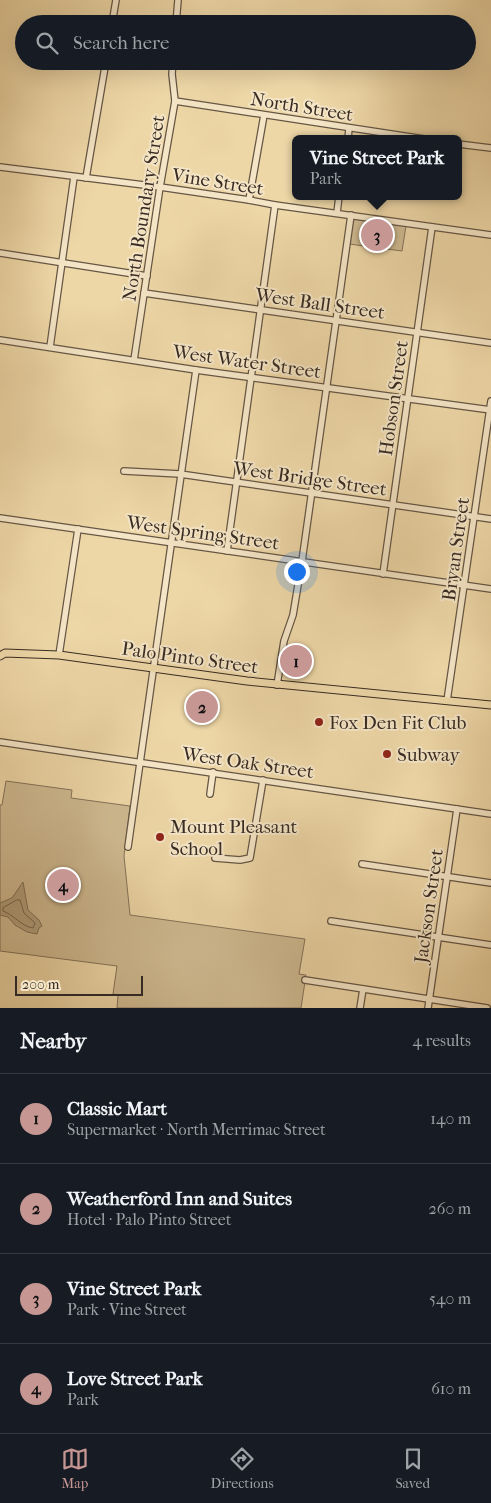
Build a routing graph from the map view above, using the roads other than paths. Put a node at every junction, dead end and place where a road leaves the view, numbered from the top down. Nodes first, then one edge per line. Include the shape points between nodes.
1 (116, 0) edge
2 (178, 0) edge
3 (114, 15) edge
4 (177, 15) edge
5 (104, 70) edge
6 (172, 70) edge
7 (175, 101) junction
8 (264, 115) junction
9 (349, 128) junction
10 (348, 135) edge
11 (397, 135) edge
12 (462, 144) edge
13 (491, 148) edge
14 (0, 167) edge
15 (74, 177) junction
16 (86, 178) junction
17 (160, 187) junction
18 (249, 200) junction
19 (339, 200) edge
20 (274, 205) junction
21 (337, 213) junction
22 (351, 215) junction
23 (432, 226) junction
24 (491, 234) edge
25 (0, 252) edge
26 (63, 261) junction
27 (147, 276) junction
28 (144, 293) junction
29 (260, 310) junction
30 (336, 321) junction
31 (417, 332) junction
32 (0, 340) edge
33 (491, 343) edge
34 (50, 347) junction
35 (134, 360) junction
36 (196, 370) junction
37 (251, 377) junction
38 (327, 387) junction
39 (408, 398) junction
40 (491, 401) edge
41 (490, 410) edge
42 (124, 471) dead end
43 (180, 474) junction
44 (236, 483) junction
45 (312, 493) junction
46 (393, 505) junction
47 (474, 517) junction
48 (0, 518) edge
49 (491, 519) edge
50 (78, 529) junction
51 (171, 542) junction
52 (227, 551) junction
53 (302, 561) junction
54 (383, 574) junction
55 (465, 585) junction
56 (491, 589) edge
57 (2, 653) edge
58 (59, 655) junction
59 (152, 669) junction
60 (277, 685) junction
61 (447, 701) junction
62 (491, 705) edge
63 (0, 742) edge
64 (139, 762) junction
65 (213, 772) junction
66 (263, 780) junction
67 (210, 794) dead end
68 (457, 809) junction
69 (491, 814) edge
70 (128, 847) dead end
71 (215, 858) dead end
72 (362, 864) dead end
73 (447, 876) junction
74 (491, 883) edge
75 (331, 921) dead end
76 (438, 937) junction
77 (491, 945) edge
78 (305, 980) dead end
79 (363, 989) junction
80 (430, 999) junction
81 (360, 1008) edge
82 (428, 1008) edge
83 (487, 1008) edge

1 - 3 street
2 - 4 street
5 - 16 street
6 - 7 street, North Boundary Street
7 - 8 street, North Street
7 - 17 street, North Boundary Street
8 - 9 street, North Street
8 - 18 street
9 - 10 street
9 - 11 street, North Street
12 - 13 street
14 - 15 street, Vine Street
15 - 16 street, Vine Street
15 - 26 street
16 - 17 street, Vine Street
17 - 18 street, Vine Street
17 - 27 street, North Boundary Street
18 - 20 street, Vine Street
19 - 21 street
20 - 21 street, Vine Street
20 - 29 street
21 - 22 street, Vine Street
22 - 23 street, Vine Street
22 - 30 street
23 - 24 street, Vine Street
23 - 31 street, Hobson Street
25 - 26 street
26 - 27 street
26 - 34 street
27 - 28 street, North Boundary Street
28 - 29 street, West Ball Street
28 - 35 street, North Boundary Street
29 - 30 street, West Ball Street
29 - 37 street
30 - 31 street, West Ball Street
30 - 38 street
31 - 33 street, West Ball Street
31 - 39 street, Hobson Street
32 - 34 street, West Water Street
34 - 35 street, West Water Street
35 - 36 street, West Water Street
36 - 37 street, West Water Street
36 - 43 street
37 - 38 street, West Water Street
37 - 44 street
38 - 39 street, West Water Street
38 - 45 street
39 - 41 street, West Water Street
39 - 46 street, Hobson Street
40 - 41 street, Bryan Street
41 - 47 street, Bryan Street
42 - 43 street, West Bridge Street
43 - 44 street, West Bridge Street
43 - 51 street
44 - 45 street, West Bridge Street
44 - 52 street
45 - 46 street, West Bridge Street
45 - 53 street
46 - 47 street, West Bridge Street
46 - 54 street, Hobson Street
47 - 49 street, West Bridge Street
47 - 55 street, Bryan Street
48 - 50 street, West Spring Street
50 - 51 street, West Spring Street
50 - 58 street
51 - 52 street, West Spring Street
51 - 59 street
52 - 53 street, West Spring Street
53 - 54 street, West Spring Street
53 - 60 street
54 - 55 street, West Spring Street
55 - 56 street, West Spring Street
55 - 61 street, Bryan Street
57 - 58 main road, Palo Pinto Street
58 - 59 main road, Palo Pinto Street
59 - 60 main road, Palo Pinto Street
59 - 64 street
60 - 61 main road, Palo Pinto Street
61 - 62 main road, Palo Pinto Street
63 - 64 street, West Oak Street
64 - 65 street, West Oak Street
64 - 70 street
65 - 66 street, West Oak Street
65 - 67 street
66 - 68 street, West Oak Street
66 - 71 street via 250,858
68 - 69 street, West Oak Street
68 - 73 street, Jackson Street
72 - 73 street
73 - 74 street
73 - 76 street, Jackson Street
75 - 76 street
76 - 77 street
76 - 80 street, Jackson Street
78 - 79 street
79 - 80 street
79 - 81 street
80 - 82 street, Jackson Street
80 - 83 street

